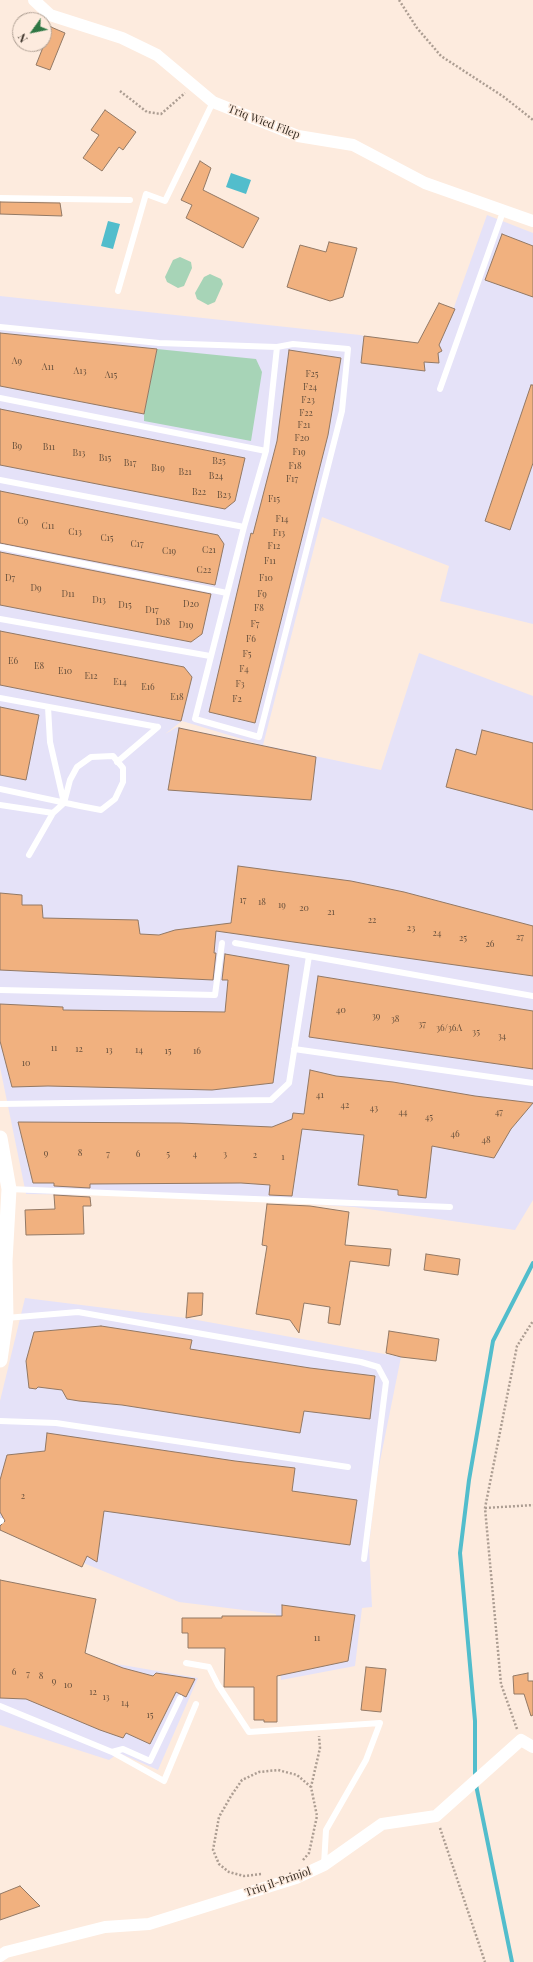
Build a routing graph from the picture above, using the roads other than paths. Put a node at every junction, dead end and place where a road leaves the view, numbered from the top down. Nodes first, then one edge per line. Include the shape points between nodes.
1 (34, 0) edge
2 (213, 102) junction
3 (0, 198) edge
4 (130, 200) dead end
5 (504, 209) junction
6 (533, 221) edge
7 (118, 291) dead end
8 (0, 327) edge
9 (277, 347) junction
10 (440, 389) dead end
11 (0, 398) edge
12 (266, 450) junction
13 (0, 480) edge
14 (244, 527) junction
15 (0, 547) edge
16 (227, 593) junction
17 (0, 619) edge
18 (210, 656) junction
19 (0, 698) edge
20 (48, 707) junction
21 (117, 762) junction
22 (0, 789) edge
23 (64, 803) junction
24 (0, 805) edge
25 (53, 813) junction
26 (29, 855) dead end
27 (222, 943) dead end
28 (235, 943) dead end
29 (309, 956) junction
30 (0, 990) edge
31 (533, 996) edge
32 (294, 1049) junction
33 (533, 1084) edge
34 (0, 1104) edge
35 (0, 1138) edge
36 (9, 1189) junction
37 (450, 1207) dead end
38 (6, 1318) junction
39 (0, 1360) edge
40 (0, 1422) edge
41 (348, 1467) dead end
42 (364, 1559) dead end
43 (186, 1663) dead end
44 (180, 1698) dead end
45 (196, 1704) dead end
46 (0, 1706) edge
47 (533, 1747) edge
48 (112, 1752) junction
49 (324, 1865) junction
50 (0, 1956) edge

1 - 2 street, Triq Wied Filep via 50,15 122,38 157,55
2 - 5 street, Triq Wied Filep via 298,136 353,145 425,183
2 - 7 lane via 165,201 146,194
3 - 4 lane
5 - 6 street, Triq Wied Filep
5 - 10 lane
8 - 9 lane via 159,343
9 - 12 lane
9 - 18 lane via 293,344 348,349 342,411 259,737 194,719
11 - 12 lane
12 - 14 lane
13 - 14 lane
14 - 16 lane
15 - 16 lane
16 - 18 lane
17 - 18 lane
19 - 20 lane
20 - 21 lane via 158,727
20 - 23 lane via 50,742
21 - 23 lane via 112,756 91,757 77,767 70,780
21 - 23 lane via 123,768 123,782 115,800 101,810
22 - 23 lane
23 - 25 lane
24 - 25 lane
25 - 26 lane
27 - 30 lane via 215,995
28 - 29 lane
29 - 31 lane
29 - 32 lane
32 - 33 lane
32 - 34 lane via 289,1083 271,1100
35 - 36 street
36 - 37 lane
36 - 38 street
38 - 39 street
38 - 42 lane via 78,1312 378,1367 386,1382
40 - 41 lane via 56,1423
43 - 49 lane via 209,1667 249,1732 380,1723 366,1760 326,1830
44 - 48 lane via 150,1761 123,1749
45 - 48 lane via 164,1781
46 - 48 lane
47 - 49 street, Triq il-Prinjol via 522,1740 436,1816 382,1824
49 - 50 street, Triq il-Prinjol via 296,1878 149,1924 105,1927 6,1952

